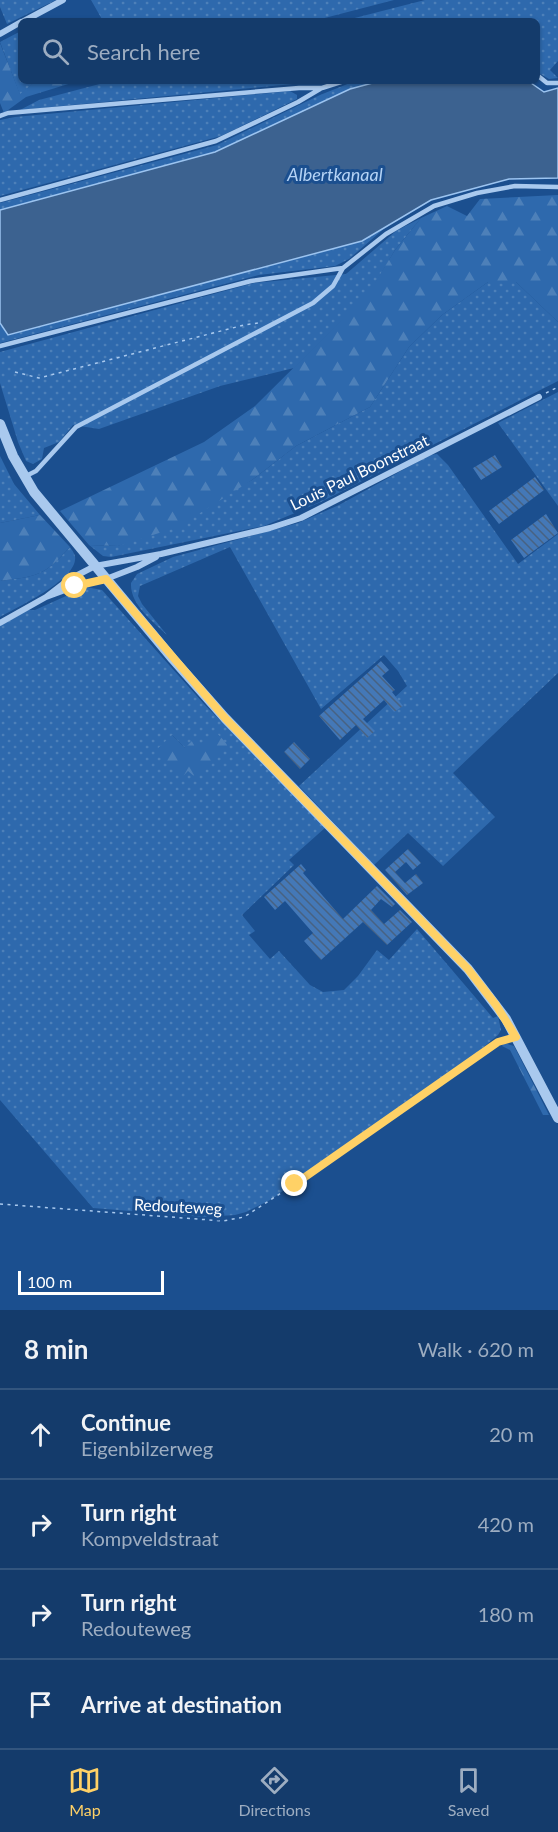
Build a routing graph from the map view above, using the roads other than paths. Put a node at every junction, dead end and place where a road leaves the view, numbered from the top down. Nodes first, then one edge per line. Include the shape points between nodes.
1 (63, 0) edge
2 (29, 18) edge
3 (18, 24) edge
4 (0, 34) edge
5 (540, 77) edge
6 (558, 83) edge
7 (335, 84) edge
8 (322, 88) junction
9 (0, 116) edge
10 (558, 187) edge
11 (0, 200) edge
12 (343, 268) junction
13 (0, 346) edge
14 (539, 397) road end
15 (0, 424) edge
16 (24, 478) junction
17 (161, 554) junction
18 (95, 566) junction
19 (106, 579) junction
20 (46, 597) junction
21 (0, 623) edge
22 (558, 1119) edge

1 - 2 street
3 - 4 street
5 - 6 lane via 547,83
7 - 8 lane
8 - 9 lane
8 - 11 lane via 216,141
10 - 12 lane via 515,186 434,206 386,234
12 - 13 lane via 251,281
12 - 16 lane via 333,286 313,303 76,428 36,471
14 - 17 street, Louis Paul Boonstraat via 301,518
15 - 16 street
16 - 18 street
17 - 18 street, Louis Paul Boonstraat
17 - 19 street, Louis Paul Boonstraat
18 - 19 street
18 - 20 street, Louis Paul Boonstraat
19 - 20 street, Louis Paul Boonstraat
19 - 22 street via 225,718 468,969 516,1037
20 - 21 street

